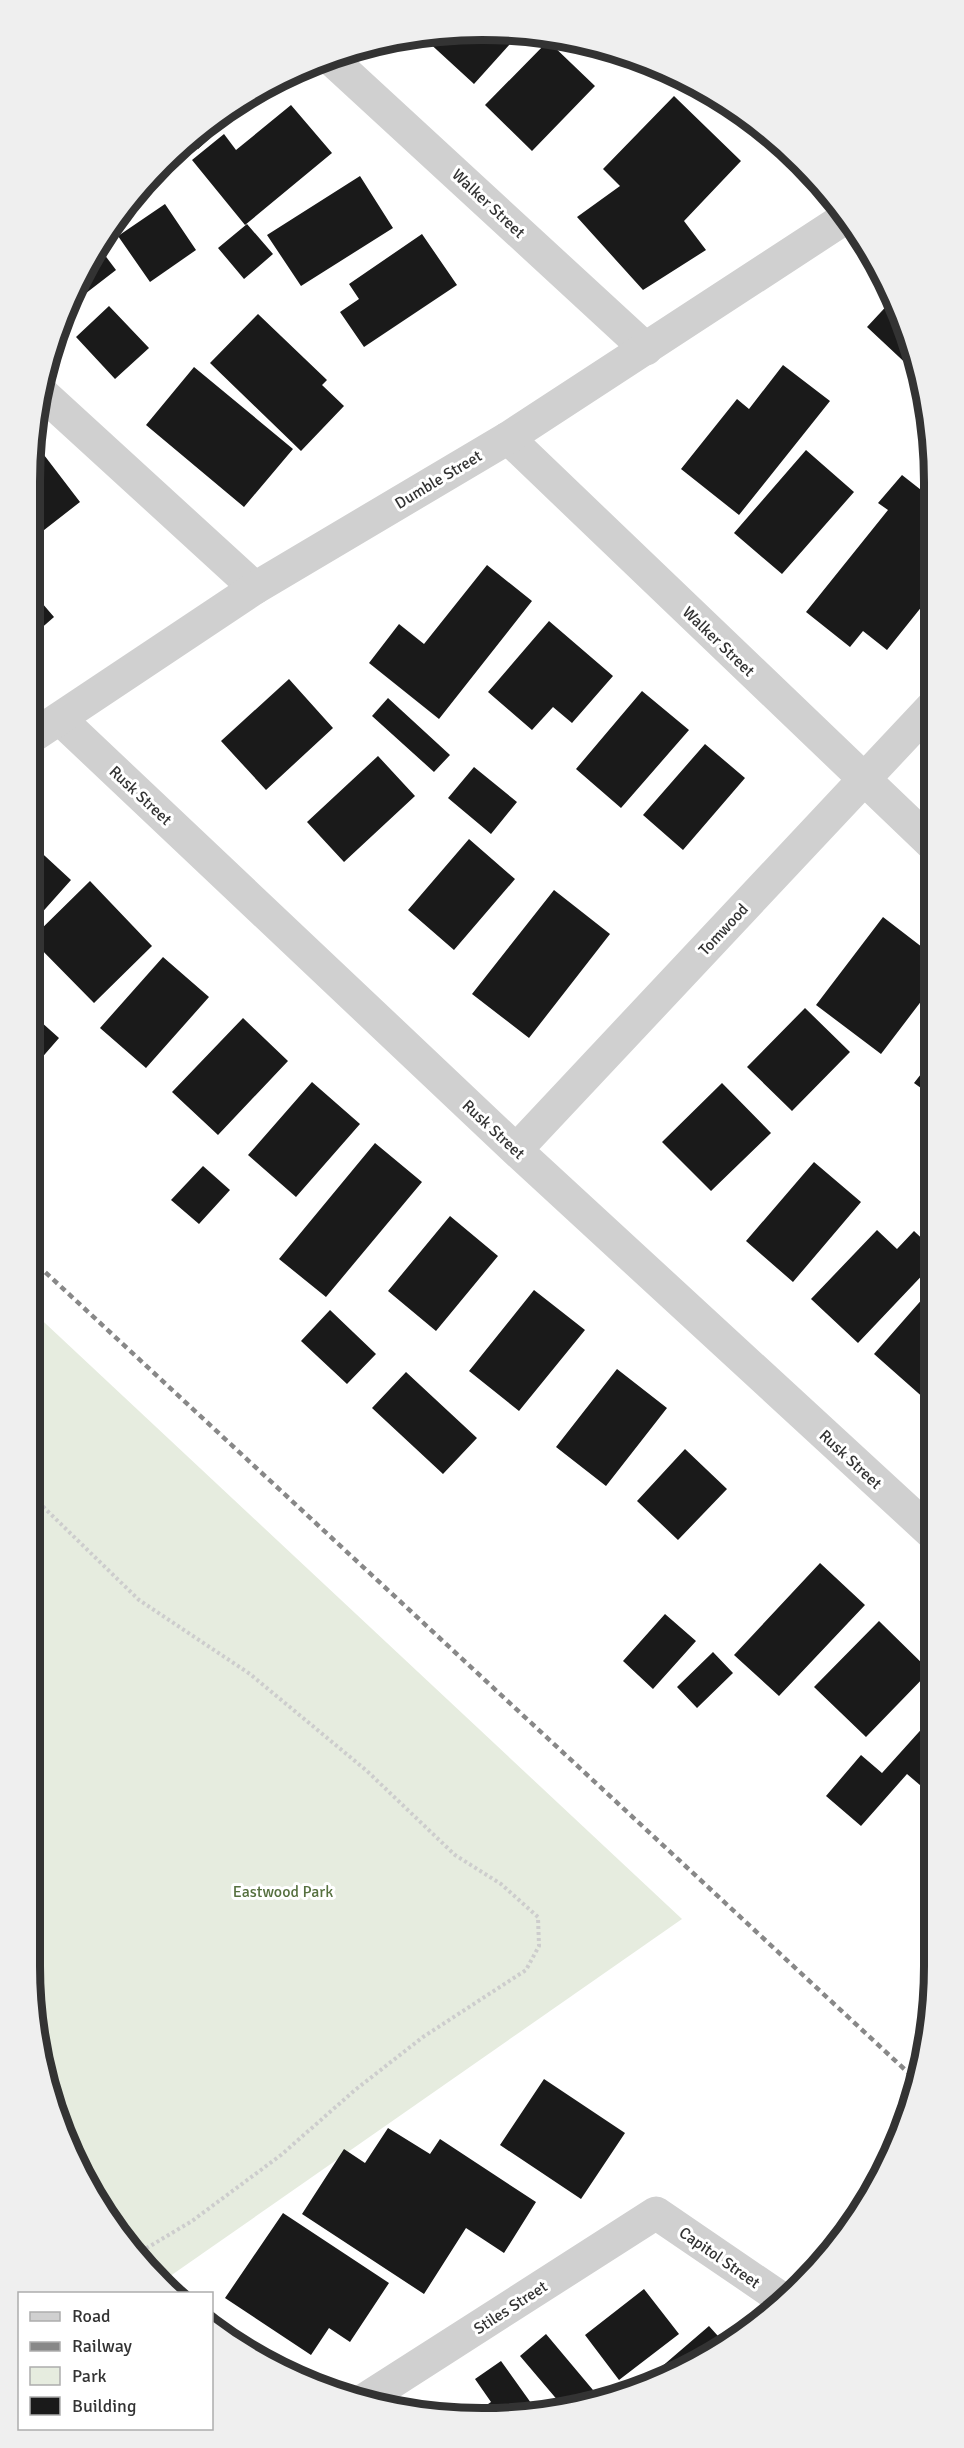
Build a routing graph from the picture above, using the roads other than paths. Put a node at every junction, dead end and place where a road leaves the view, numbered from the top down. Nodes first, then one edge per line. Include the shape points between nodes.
1 (338, 65) edge
2 (838, 222) edge
3 (646, 349) junction
4 (48, 399) edge
5 (508, 438) junction
6 (255, 588) junction
7 (924, 715) edge
8 (60, 719) junction
9 (40, 732) edge
10 (863, 780) junction
11 (924, 837) edge
12 (516, 1150) junction
13 (924, 1526) edge
14 (656, 2213) joint
15 (776, 2295) edge
16 (374, 2394) edge

1 - 3 street, Walker Street
2 - 3 street, Dumble Street
3 - 5 street, Dumble Street
4 - 6 street
5 - 6 street, Dumble Street
5 - 10 street, Walker Street
6 - 8 street, Dumble Street
7 - 10 street, Tomwood
8 - 9 street, Dumble Street
8 - 12 street, Rusk Street
10 - 11 street, Walker Street
10 - 12 street, Tomwood
12 - 13 street, Rusk Street
14 - 15 street, Capitol Street
14 - 16 street, Stiles Street

